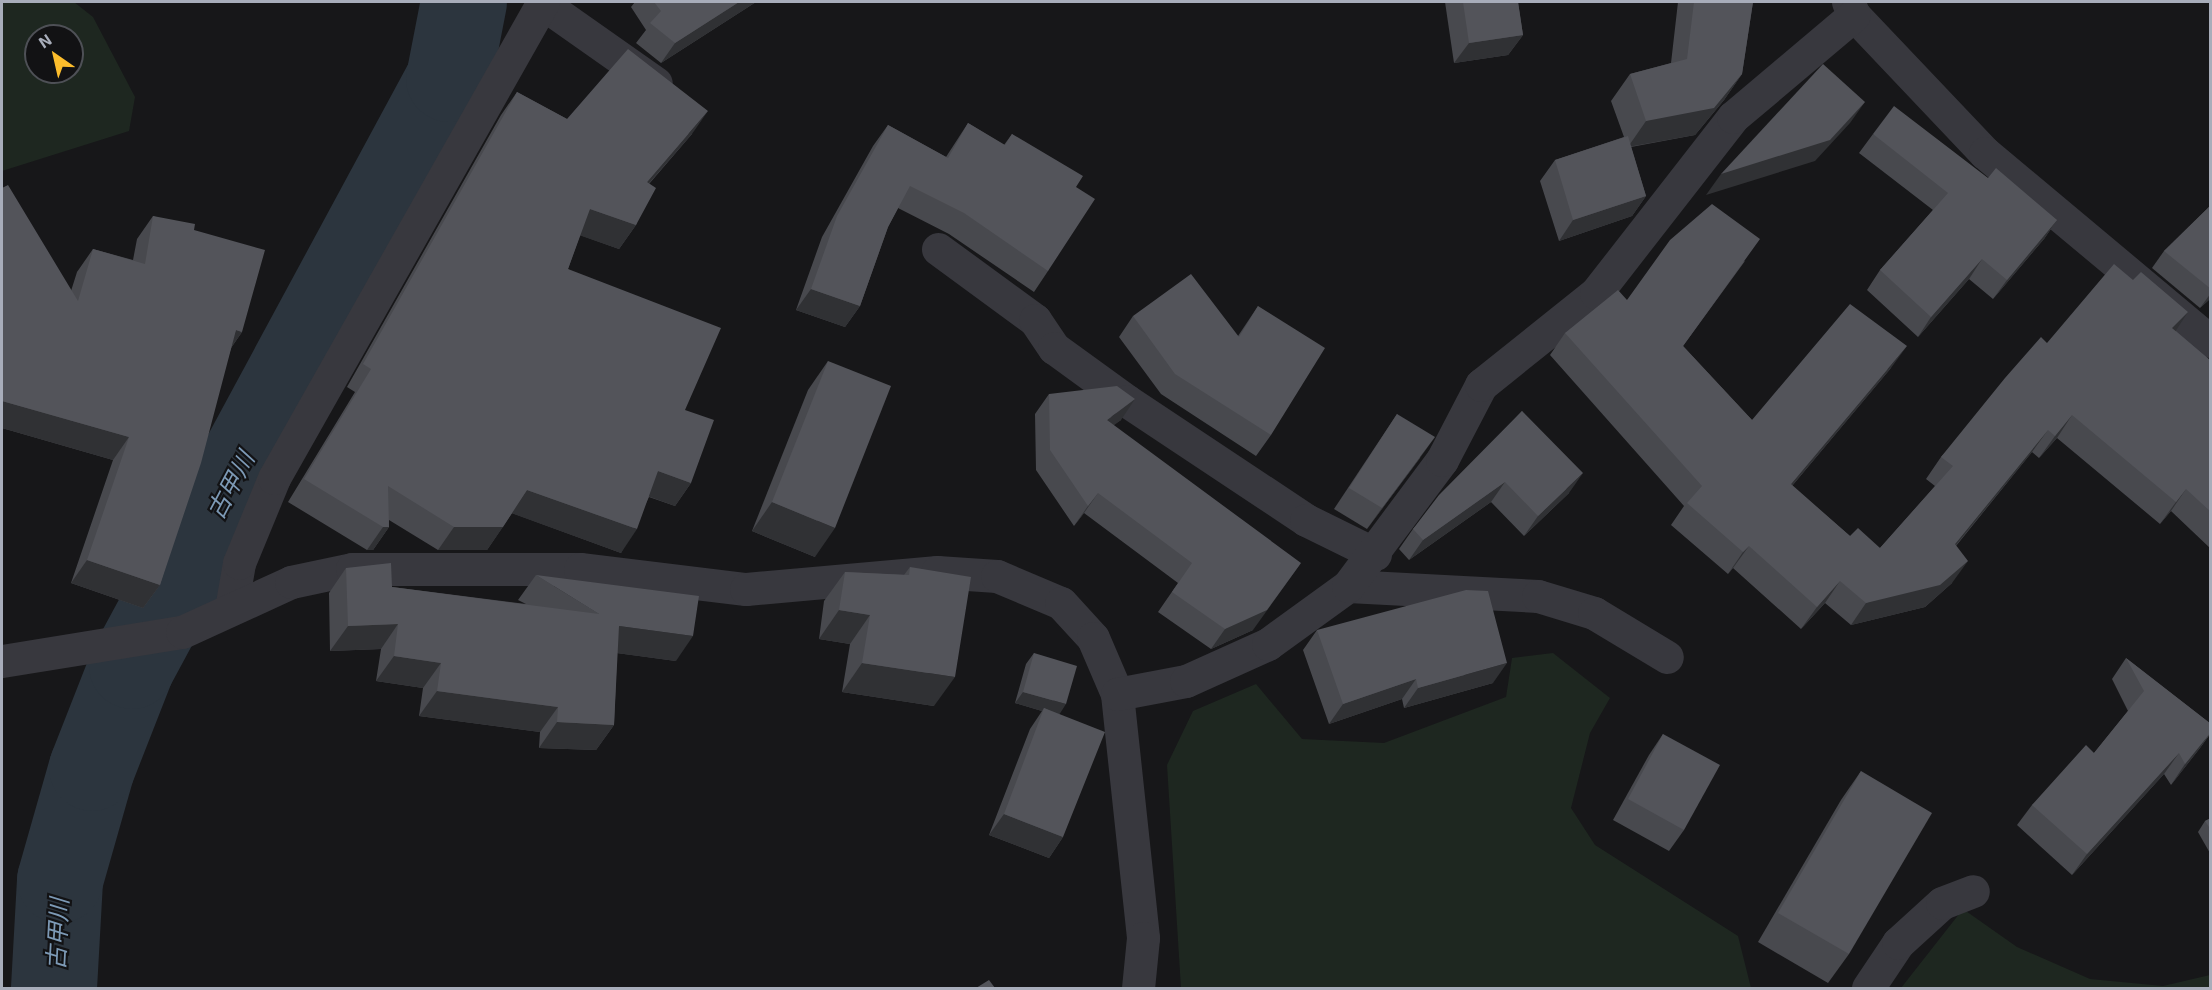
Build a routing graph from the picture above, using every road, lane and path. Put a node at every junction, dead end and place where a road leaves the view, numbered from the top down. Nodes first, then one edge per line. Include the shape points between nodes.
1 (543, 2) edge
2 (1851, 8) edge
3 (681, 103) edge
4 (938, 249) dead end
5 (2211, 340) edge
6 (1375, 554) junction
7 (1348, 586) junction
8 (231, 609) junction
9 (1667, 657) dead end
10 (2, 661) edge
11 (1117, 694) junction
12 (1973, 891) dead end
13 (1138, 988) edge
14 (1868, 988) edge

1 - 3 street via 621,55
1 - 8 street via 274,478 239,563
2 - 5 street via 1985,153
2 - 6 street via 1733,117 1596,292 1481,385 1442,460
4 - 6 street via 1035,320 1054,348 1127,401 1306,520
6 - 7 street
7 - 9 street via 1538,596 1594,613
7 - 11 street via 1268,644 1186,681
8 - 10 street via 182,632
8 - 11 street via 291,582 352,569 580,569 746,589 937,572 997,576 1061,603 1093,638
11 - 13 street via 1143,938
12 - 14 street via 1942,903 1898,943

